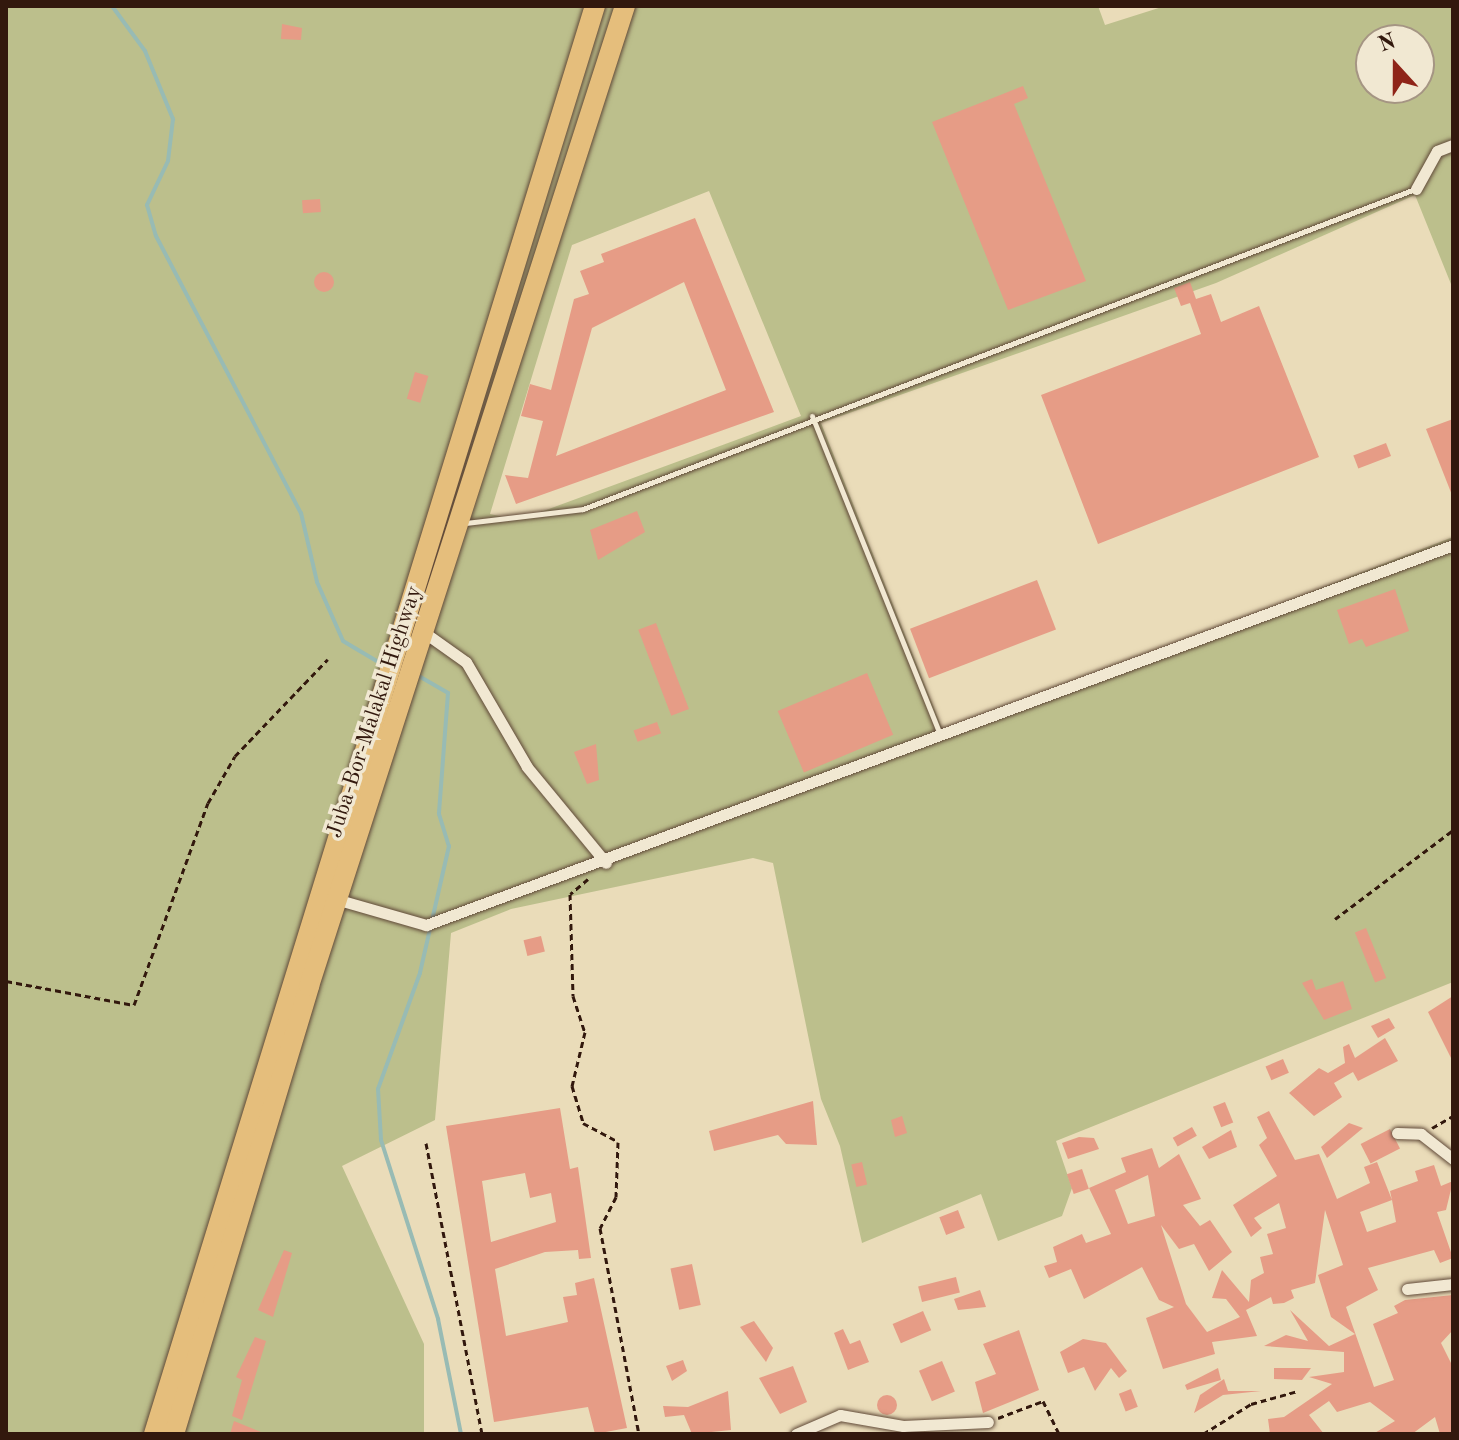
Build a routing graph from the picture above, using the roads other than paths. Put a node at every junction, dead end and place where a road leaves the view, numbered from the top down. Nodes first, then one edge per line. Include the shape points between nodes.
1 (595, 6) edge
2 (625, 6) edge
3 (1453, 145) edge
4 (1416, 189) joint
5 (812, 416) junction
6 (463, 523) junction
7 (1453, 545) edge
8 (422, 641) junction
9 (942, 740) junction
10 (606, 863) junction
11 (339, 900) junction
12 (1397, 1133) dead end
13 (1453, 1159) edge
14 (1453, 1284) edge
15 (1407, 1289) dead end
16 (988, 1422) road end
17 (154, 1434) edge
18 (174, 1434) edge
19 (796, 1434) edge

1 - 17 highway, Juba-Bor-Malakal Highway
2 - 6 highway, Juba-Bor-Malakal Highway
3 - 4 street via 1437,151
4 - 5 lane
5 - 6 lane via 583,509
5 - 9 lane
6 - 8 highway, Juba-Bor-Malakal Highway
7 - 9 street
8 - 10 street via 466,662 527,767
8 - 11 highway, Juba-Bor-Malakal Highway
9 - 10 street
10 - 11 street via 426,925
11 - 18 highway, Juba-Bor-Malakal Highway
12 - 13 street via 1421,1134
14 - 15 street
16 - 19 street via 903,1426 840,1415

